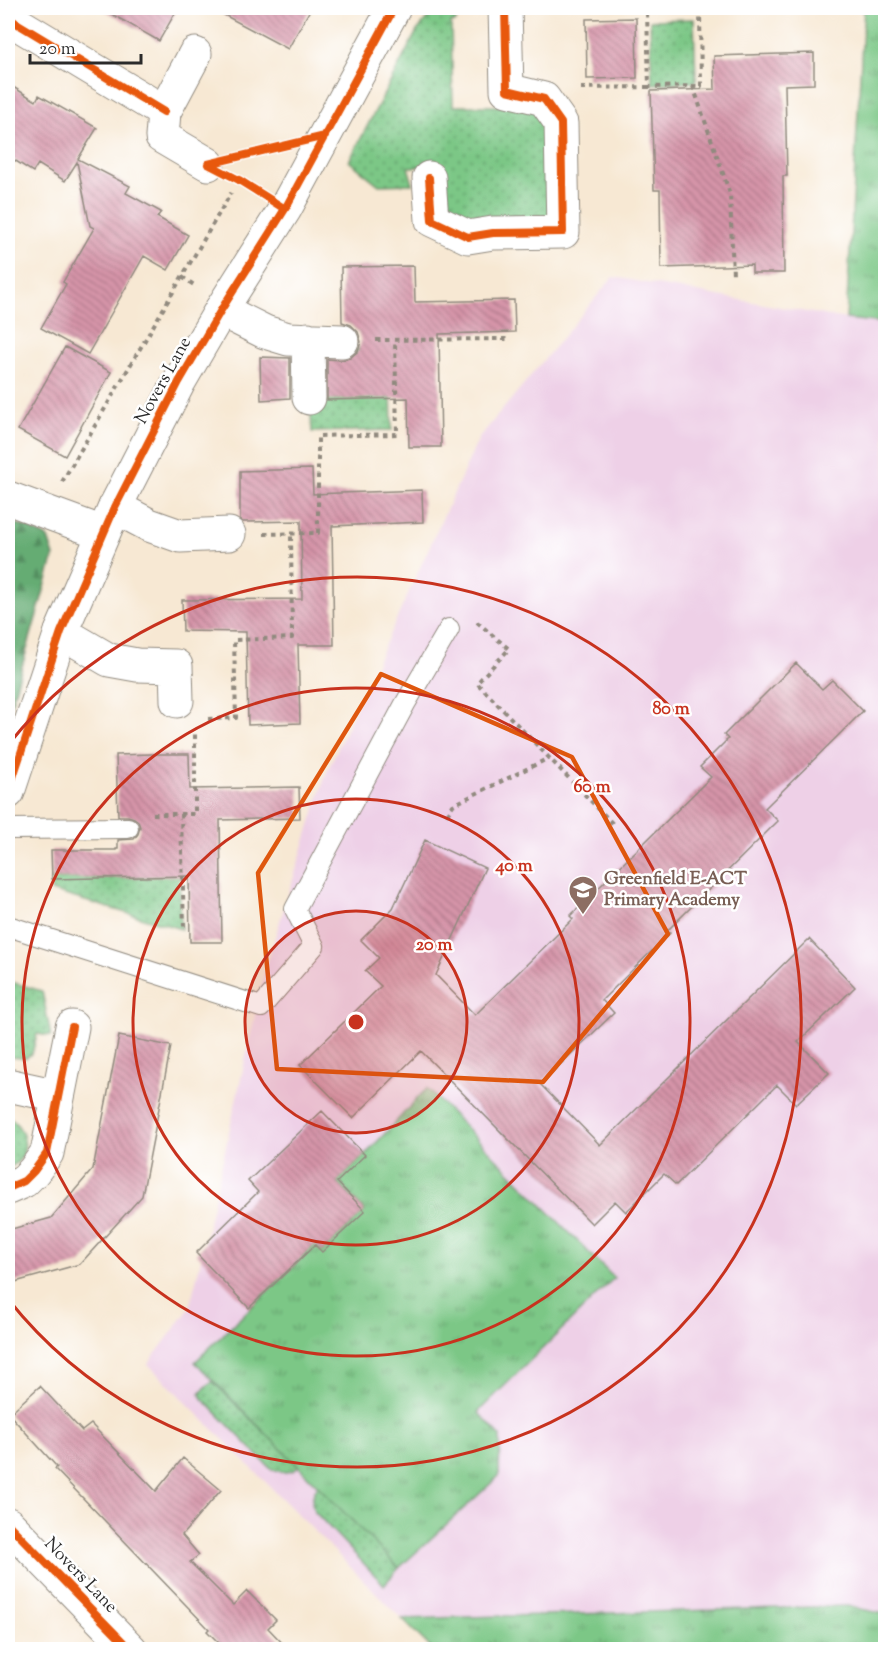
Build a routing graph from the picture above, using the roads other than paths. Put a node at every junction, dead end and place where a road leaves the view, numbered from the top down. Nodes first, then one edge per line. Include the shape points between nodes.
1 (394, 8) edge
2 (505, 8) edge
3 (8, 18) edge
4 (195, 54) dead end
5 (164, 112) junction
6 (208, 164) road end
7 (429, 178) dead end
8 (221, 310) junction
9 (308, 339) junction
10 (342, 341) road end
11 (309, 398) dead end
12 (8, 498) edge
13 (109, 520) junction
14 (229, 534) road end
15 (449, 629) road end
16 (61, 632) junction
17 (177, 700) dead end
18 (8, 792) edge
19 (128, 828) road end
20 (8, 829) edge
21 (8, 926) edge
22 (72, 1027) dead end
23 (8, 1085) edge
24 (58, 1096) junction
25 (8, 1188) edge
26 (8, 1524) edge
27 (131, 1650) edge

1 - 8 street, Novers Lane via 285,209
2 - 7 street via 507,90 544,99 561,123 562,232 468,237 432,220
3 - 5 street
4 - 5 street
5 - 6 street via 162,137
8 - 9 street via 265,332 288,339
8 - 13 street, Novers Lane via 179,382
9 - 10 street
9 - 11 street
12 - 13 street via 45,511
13 - 14 street via 149,525 180,536
13 - 16 street, Novers Lane
15 - 21 lane via 295,909 314,946 261,1006
16 - 17 street via 109,660 176,666
16 - 18 street, Novers Lane
19 - 20 lane
22 - 24 street
23 - 24 street
24 - 25 street via 47,1153 24,1181
26 - 27 street, Novers Lane

